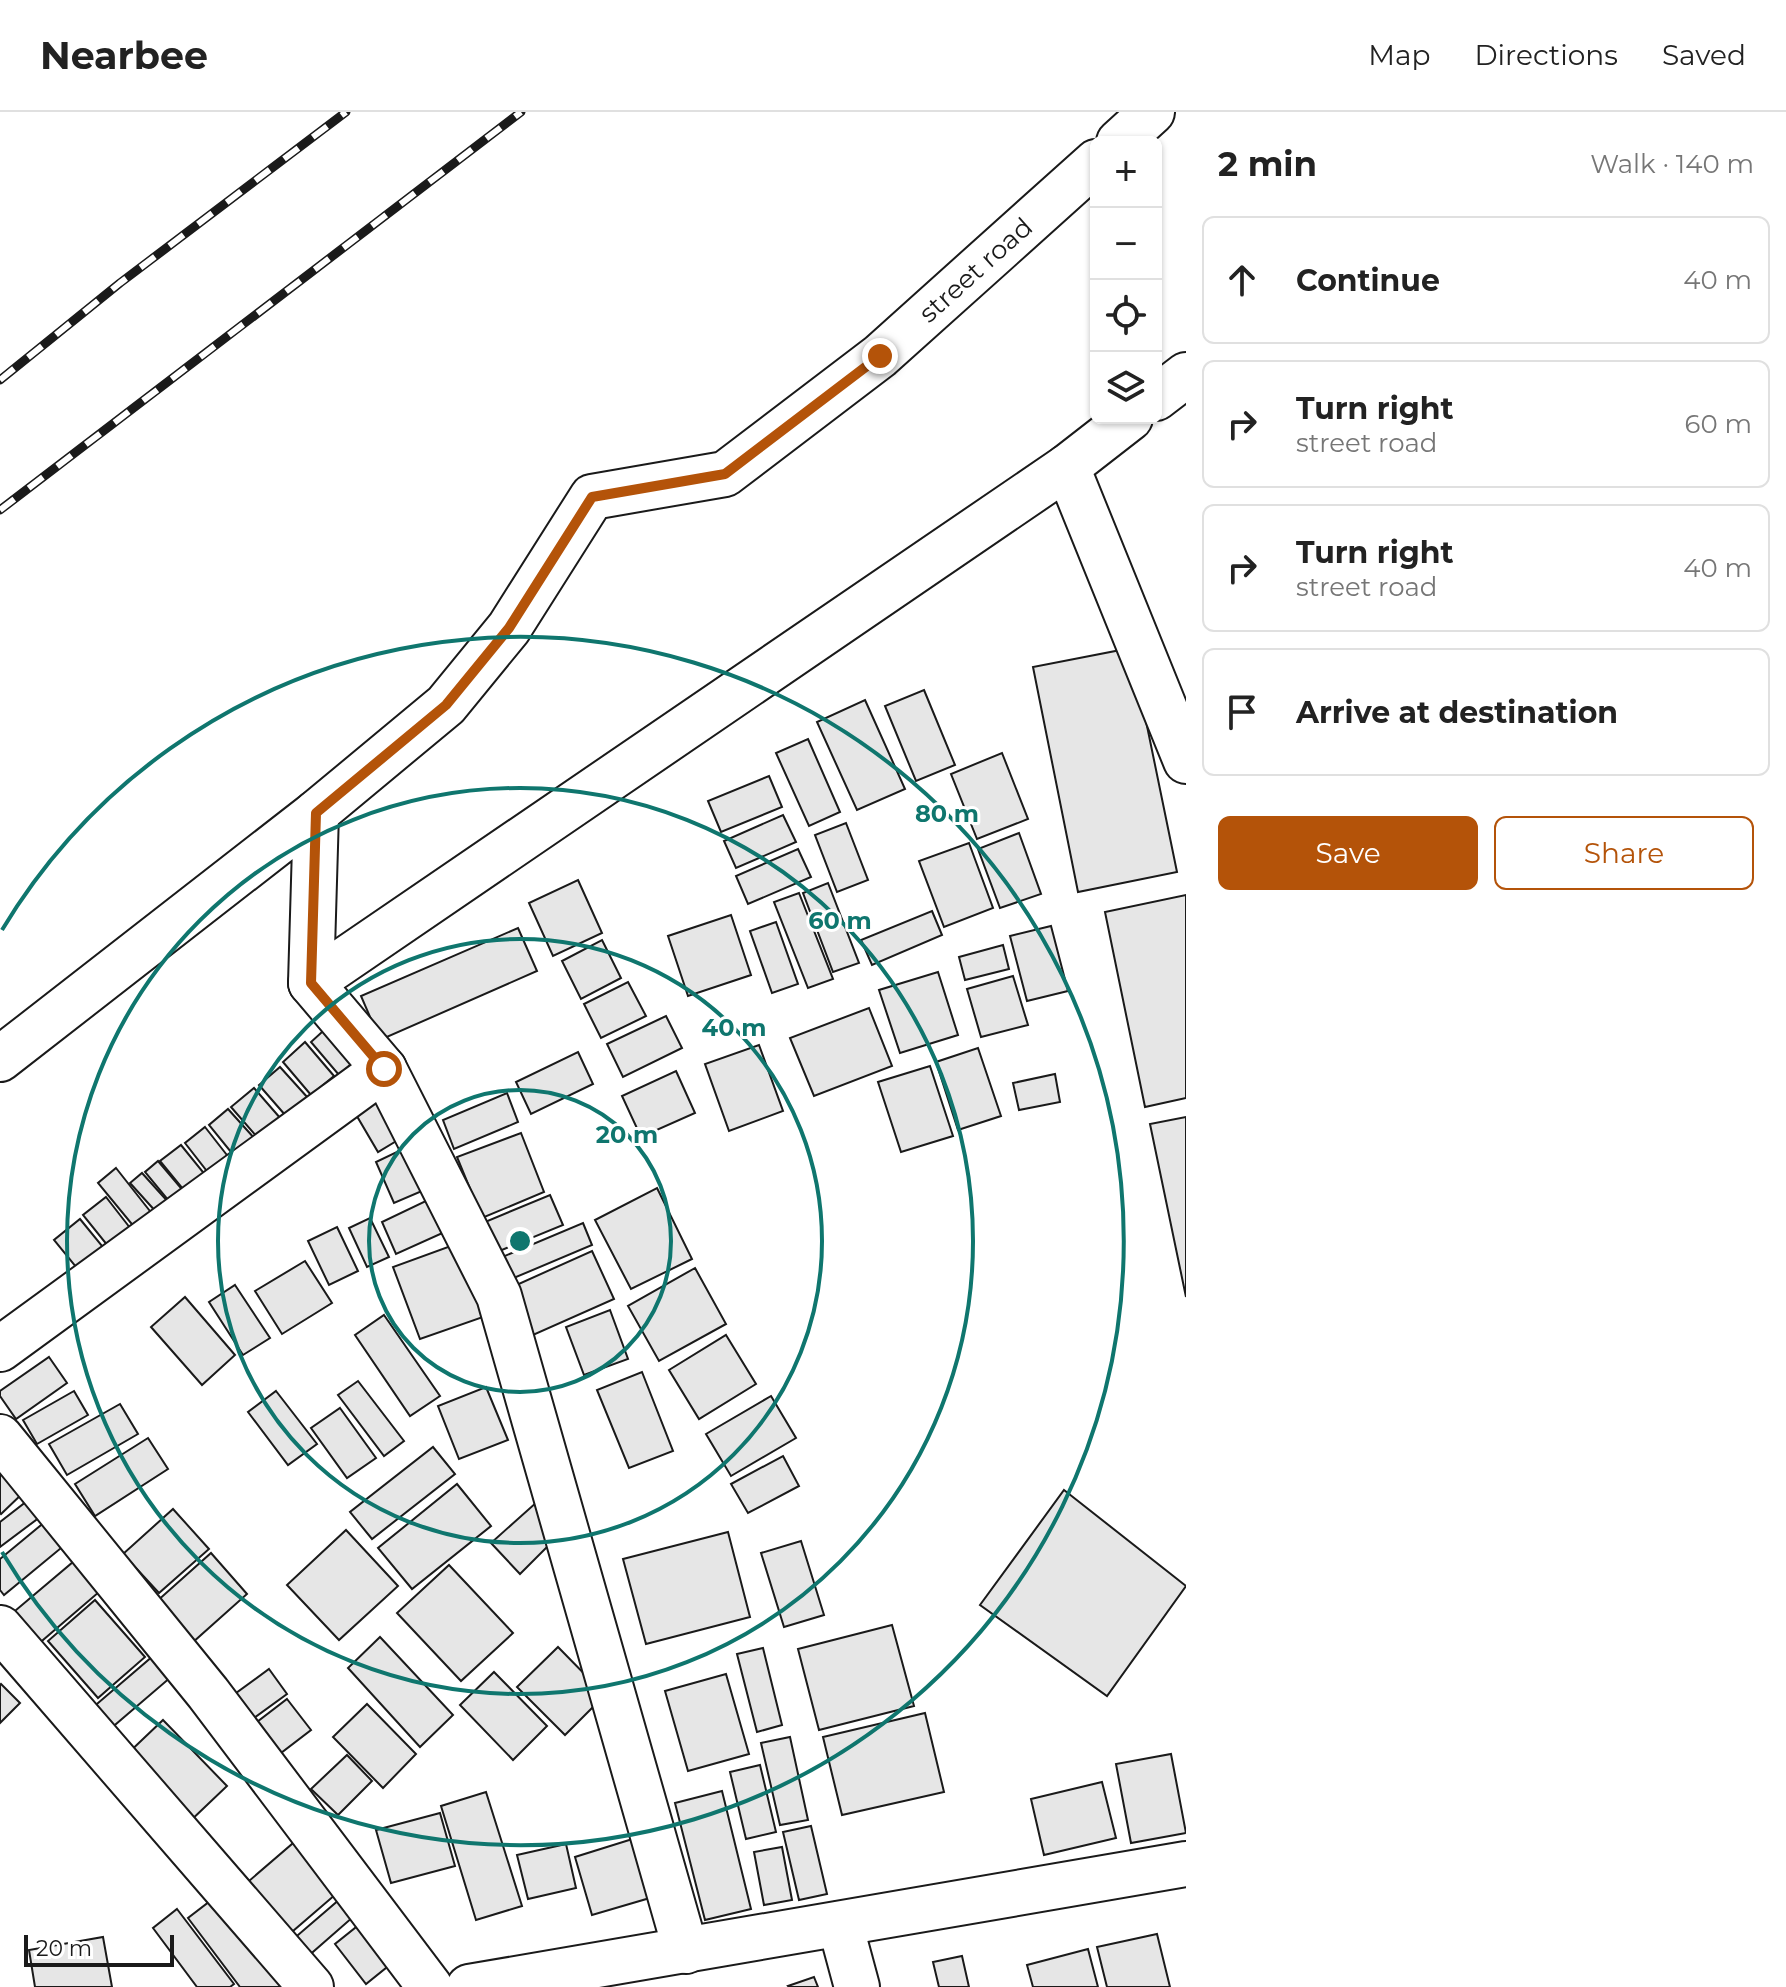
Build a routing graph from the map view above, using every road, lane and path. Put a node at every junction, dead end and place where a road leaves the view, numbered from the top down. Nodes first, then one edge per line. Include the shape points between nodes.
1 (1152, 112) edge
2 (1126, 136) edge
3 (1090, 167) edge
4 (1186, 375) edge
5 (1162, 393) edge
6 (1122, 424) edge
7 (1067, 467) junction
8 (1186, 761) edge
9 (316, 813) junction
10 (311, 983) junction
11 (0, 1059) edge
12 (384, 1069) junction
13 (0, 1349) edge
14 (0, 1437) edge
15 (0, 1628) edge
16 (1186, 1864) edge
17 (840, 1924) junction
18 (686, 1951) junction
19 (311, 1987) edge
20 (430, 1987) edge
21 (469, 1987) edge
22 (857, 1987) edge

1 - 2 street
3 - 9 street, street road via 880,356 725,474 592,497 509,628 446,705
4 - 5 street
6 - 7 street
7 - 8 street
7 - 10 street
9 - 10 street
9 - 11 street, street road
10 - 12 street
12 - 13 street
12 - 18 street via 499,1296
14 - 20 street via 208,1693
15 - 19 street
16 - 17 street
17 - 18 street
17 - 22 street
18 - 21 street

